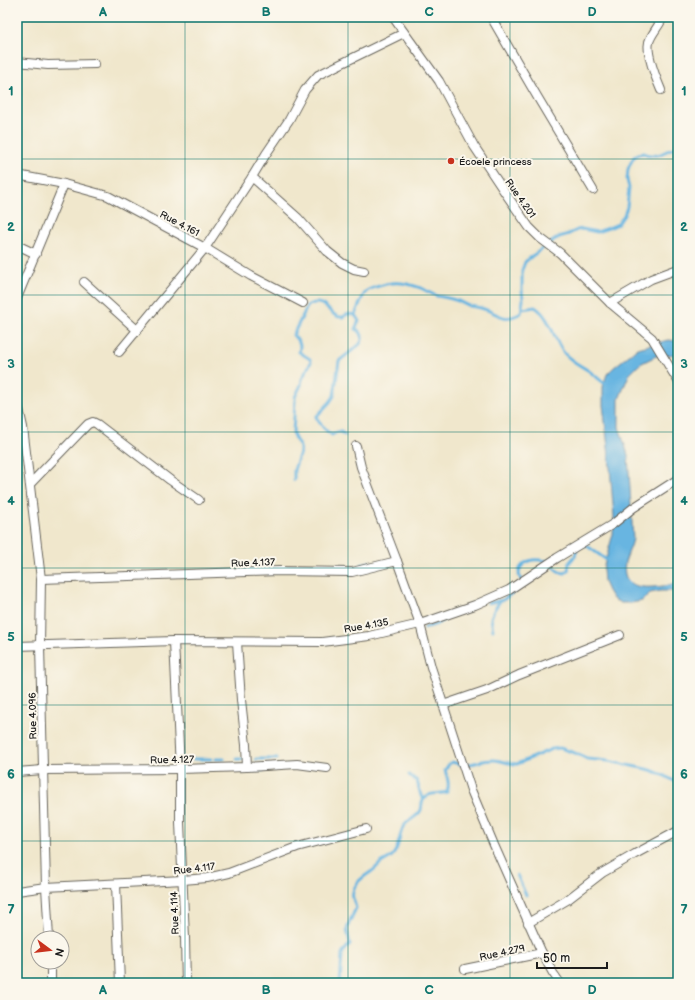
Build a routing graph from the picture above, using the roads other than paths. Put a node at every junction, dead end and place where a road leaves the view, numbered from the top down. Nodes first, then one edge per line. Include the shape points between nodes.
1 (392, 17) edge
2 (663, 17) edge
3 (492, 18) edge
4 (404, 33) junction
5 (17, 62) edge
6 (95, 64) dead end
7 (661, 90) dead end
8 (17, 175) edge
9 (252, 177) junction
10 (64, 184) junction
11 (593, 190) dead end
12 (17, 245) edge
13 (205, 248) junction
14 (36, 254) junction
15 (678, 269) edge
16 (364, 270) dead end
17 (84, 282) dead end
18 (17, 298) edge
19 (303, 303) dead end
20 (610, 303) junction
21 (137, 330) junction
22 (119, 352) dead end
23 (678, 381) edge
24 (17, 400) edge
25 (356, 446) dead end
26 (678, 479) edge
27 (30, 484) junction
28 (199, 500) dead end
29 (397, 560) junction
30 (41, 579) junction
31 (420, 624) junction
32 (620, 635) dead end
33 (174, 641) junction
34 (237, 642) junction
35 (17, 646) edge
36 (40, 646) junction
37 (443, 705) junction
38 (247, 767) junction
39 (327, 768) dead end
40 (180, 769) junction
41 (43, 770) junction
42 (17, 772) edge
43 (366, 829) dead end
44 (678, 831) edge
45 (183, 880) junction
46 (116, 884) junction
47 (46, 887) junction
48 (17, 891) edge
49 (528, 923) junction
50 (49, 930) edge
51 (542, 953) junction
52 (466, 969) dead end
53 (51, 970) edge
54 (52, 983) edge
55 (120, 983) edge
56 (186, 983) edge
57 (560, 983) edge

1 - 4 street, Rue 4.201
2 - 7 street via 650,39 649,47 652,67
3 - 11 street
4 - 9 street via 318,75 305,90
4 - 20 street, Rue 4.201 via 439,81 474,146 529,227 560,253
5 - 6 street via 48,65
8 - 10 street, Rue 4.161
9 - 13 street
9 - 16 street via 298,218 327,251 342,263 354,269
10 - 13 street, Rue 4.161 via 108,196
10 - 14 street
12 - 14 street
13 - 19 street
13 - 21 street, Rue 4.161
14 - 18 street
15 - 20 street via 651,280
17 - 21 street
20 - 23 street, Rue 4.201 via 652,338
21 - 22 street, Rue 4.161
24 - 27 street, Rue 4.096
25 - 29 street via 363,473
26 - 31 street, Rue 4.135 via 509,590 476,605
27 - 28 street via 88,424 93,422
27 - 30 street, Rue 4.096
29 - 30 street, Rue 4.137 via 352,572 279,571
29 - 31 street
30 - 36 street, Rue 4.096
31 - 34 street, Rue 4.135 via 369,636 322,642
31 - 37 street
32 - 37 street via 487,690
33 - 34 street, Rue 4.135
33 - 36 street, Rue 4.135
33 - 40 street, Rue 4.114
34 - 38 street
35 - 36 street, Rue 4.135
36 - 41 street, Rue 4.096
37 - 49 street via 471,790
38 - 39 street, Rue 4.127 via 297,764
38 - 40 street, Rue 4.127
40 - 41 street, Rue 4.127
40 - 45 street, Rue 4.114
41 - 42 street, Rue 4.127
41 - 47 street, Rue 4.096
43 - 45 street, Rue 4.117 via 297,848 230,873
44 - 49 street via 602,873 567,900
45 - 46 street, Rue 4.117
45 - 56 street, Rue 4.114
46 - 47 street, Rue 4.117
46 - 55 street
47 - 48 street, Rue 4.117
47 - 50 street, Rue 4.096
49 - 51 street
51 - 52 street, Rue 4.279
51 - 57 street
53 - 54 street

